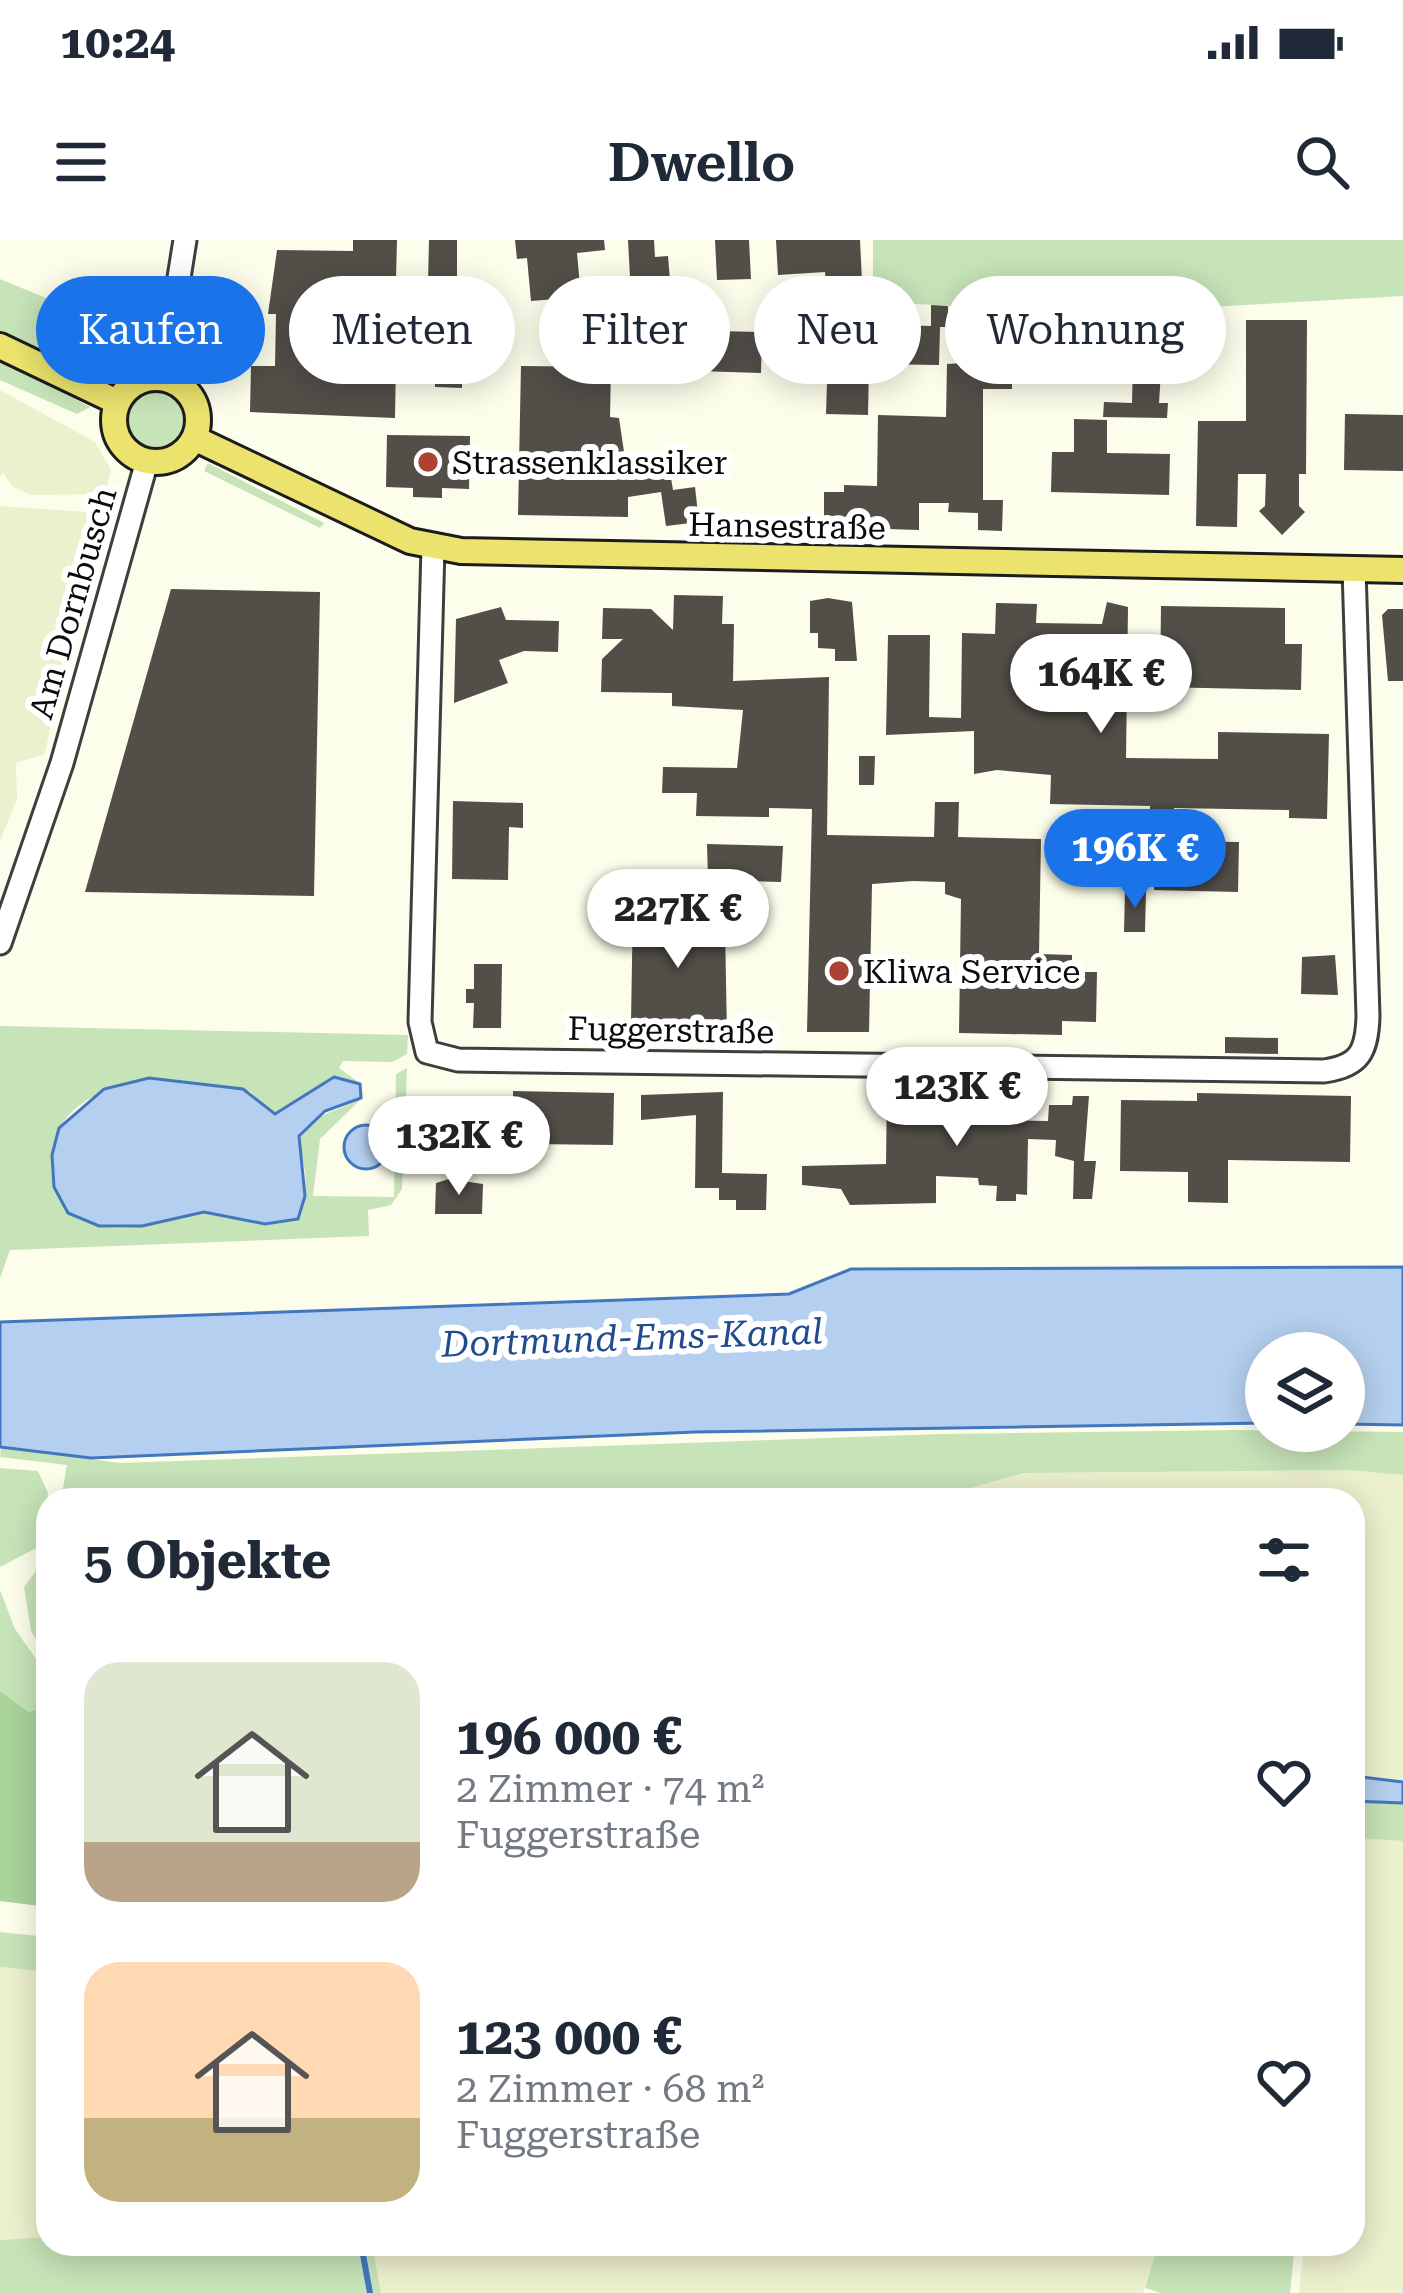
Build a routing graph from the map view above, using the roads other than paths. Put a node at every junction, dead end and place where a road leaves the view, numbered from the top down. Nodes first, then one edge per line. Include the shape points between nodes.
1 (185, 240) edge
2 (179, 276) edge
3 (0, 346) edge
4 (134, 384) edge
5 (178, 384) edge
6 (118, 402) junction
7 (194, 438) junction
8 (147, 461) junction
9 (434, 547) junction
10 (1354, 569) junction
11 (1403, 570) edge
12 (8, 896) edge
13 (0, 944) edge

1 - 2 street
3 - 6 main road
4 - 6 main road
5 - 7 main road via 194,403
6 - 8 main road via 116,434
7 - 8 main road via 170,460
7 - 9 main road, Hansestraße
8 - 12 street, Am Dornbusch via 62,763
9 - 10 main road, Hansestraße
9 - 10 street, Fuggerstraße via 420,1022 427,1052 458,1060 1324,1072 1353,1063 1366,1049 1368,1016
10 - 11 main road, Hansestraße
12 - 13 street, Am Dornbusch

